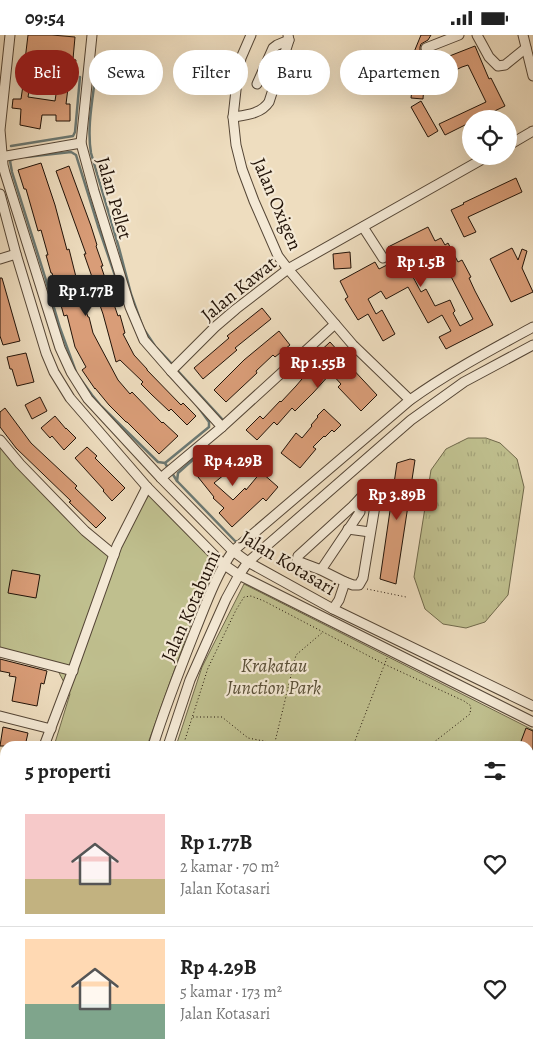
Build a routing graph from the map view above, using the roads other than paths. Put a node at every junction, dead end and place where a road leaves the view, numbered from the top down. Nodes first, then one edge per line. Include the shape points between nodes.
1 (10, 35) edge
2 (92, 35) edge
3 (250, 35) edge
4 (459, 35) edge
5 (477, 35) edge
6 (523, 35) edge
7 (288, 37) edge
8 (426, 48) dead end
9 (526, 48) junction
10 (533, 76) edge
11 (257, 84) dead end
12 (233, 117) junction
13 (533, 131) edge
14 (517, 140) edge
15 (81, 143) junction
16 (1, 157) edge
17 (473, 165) edge
18 (0, 194) edge
19 (363, 227) junction
20 (16, 254) junction
21 (383, 258) dead end
22 (0, 259) edge
23 (288, 269) junction
24 (335, 324) junction
25 (533, 327) edge
26 (533, 345) edge
27 (469, 362) junction
28 (174, 368) junction
29 (477, 374) junction
30 (82, 390) junction
31 (70, 398) junction
32 (410, 400) junction
33 (222, 427) junction
34 (0, 440) edge
35 (162, 478) junction
36 (147, 487) junction
37 (354, 505) junction
38 (348, 529) junction
39 (370, 532) junction
40 (233, 551) junction
41 (114, 555) junction
42 (248, 562) junction
43 (223, 564) junction
44 (321, 570) junction
45 (240, 575) junction
46 (345, 582) junction
47 (333, 609) junction
48 (0, 652) edge
49 (73, 671) junction
50 (533, 705) edge
51 (0, 716) edge
52 (533, 722) edge
53 (51, 729) junction
54 (46, 741) edge
55 (155, 741) edge
56 (170, 741) edge

1 - 16 street, Jalan Kotasari via 0,130
2 - 15 street, Jalan Pellet
3 - 12 street, Jalan Oxigen via 241,58
4 - 8 street
5 - 9 street via 498,66 505,65
6 - 9 street
7 - 11 street via 273,48
7 - 12 street via 269,102 252,114
9 - 10 street
12 - 23 street, Jalan Oxigen via 242,169 278,256
13 - 14 street
15 - 16 street
15 - 28 street, Jalan Pellet via 130,307 144,339
16 - 30 street, Jalan Kotasari via 60,348
17 - 19 street, Jalan Kawat
18 - 20 street, Jalan Kotasari
19 - 21 street
19 - 23 street, Jalan Kawat
20 - 22 street
20 - 31 street, Jalan Kotasari via 46,353
23 - 24 street, Jalan Oxigen
23 - 28 street, Jalan Kawat via 215,327
24 - 32 street, Jalan Oxigen
24 - 33 street
25 - 27 street, Jalan Kotabumi
26 - 29 street, Jalan Kotabumi
27 - 29 street
27 - 32 street, Jalan Kotabumi
28 - 33 street, Jalan Pellet
29 - 42 street, Jalan Kotabumi via 411,420
30 - 31 street
30 - 35 street, Jalan Kotasari
31 - 36 street, Jalan Kotasari
32 - 40 street, Jalan Kotabumi
33 - 35 street
34 - 41 street via 85,531
35 - 40 street, Jalan Kotasari
36 - 41 street
36 - 43 street, Jalan Kotasari
37 - 38 street via 360,512
37 - 39 street via 367,492 375,496
37 - 44 street via 298,556 297,561
38 - 39 street
38 - 44 street
39 - 46 street via 360,585
40 - 42 street, Jalan Kotasari
40 - 43 street, Jalan Kotabumi
41 - 49 street
42 - 45 street, Jalan Kotabumi
42 - 47 street, Jalan Kotasari
43 - 45 street, Jalan Kotasari
43 - 55 street, Jalan Kotabumi via 174,683
44 - 46 street
45 - 52 street, Jalan Kotasari
45 - 56 street, Jalan Kotabumi via 190,680
46 - 47 street
47 - 50 street, Jalan Kotasari
48 - 49 street
49 - 53 street
51 - 53 street
53 - 54 street

